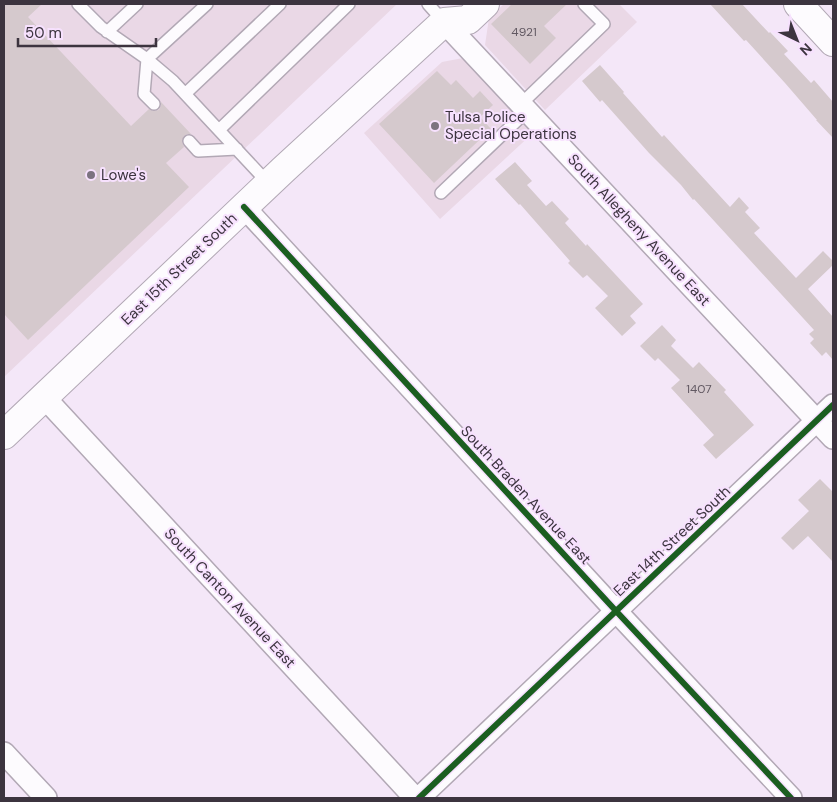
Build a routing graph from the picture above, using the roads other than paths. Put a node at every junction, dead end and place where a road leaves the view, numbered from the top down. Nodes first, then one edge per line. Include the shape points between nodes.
1 (78, 4) edge
2 (137, 4) edge
3 (207, 4) edge
4 (280, 4) edge
5 (349, 4) edge
6 (485, 4) edge
7 (584, 4) edge
8 (798, 4) edge
9 (439, 10) edge
10 (107, 32) junction
11 (832, 37) edge
12 (147, 59) junction
13 (185, 94) junction
14 (154, 104) dead end
15 (524, 107) junction
16 (218, 130) junction
17 (189, 142) dead end
18 (237, 149) junction
19 (269, 184) junction
20 (441, 193) dead end
21 (244, 207) junction
22 (44, 397) junction
23 (833, 405) edge
24 (817, 420) junction
25 (4, 435) edge
26 (833, 438) edge
27 (616, 611) junction
28 (4, 753) edge
29 (46, 798) edge
30 (415, 798) edge
31 (419, 798) edge
32 (791, 798) edge

1 - 10 lane
2 - 10 lane
3 - 12 lane
4 - 13 lane
5 - 16 lane
6 - 9 main road via 468,20
7 - 15 lane via 604,24
8 - 11 main road
9 - 15 street, South Allegheny Avenue East
9 - 19 main road, East 15th Street South
10 - 12 lane
12 - 13 lane
12 - 14 lane via 144,94
13 - 16 lane
15 - 20 lane
15 - 24 street, South Allegheny Avenue East
16 - 18 lane
17 - 18 lane via 198,151
18 - 19 lane
19 - 21 main road, East 15th Street South
21 - 22 main road, East 15th Street South
21 - 27 street, South Braden Avenue East
22 - 25 main road, East 15th Street South
22 - 30 street, South Canton Avenue East
23 - 24 street, East 14th Street South
24 - 26 street, South Allegheny Avenue East
24 - 27 street, East 14th Street South
27 - 31 street, East 14th Street South
27 - 32 street, South Braden Avenue East
28 - 29 street

